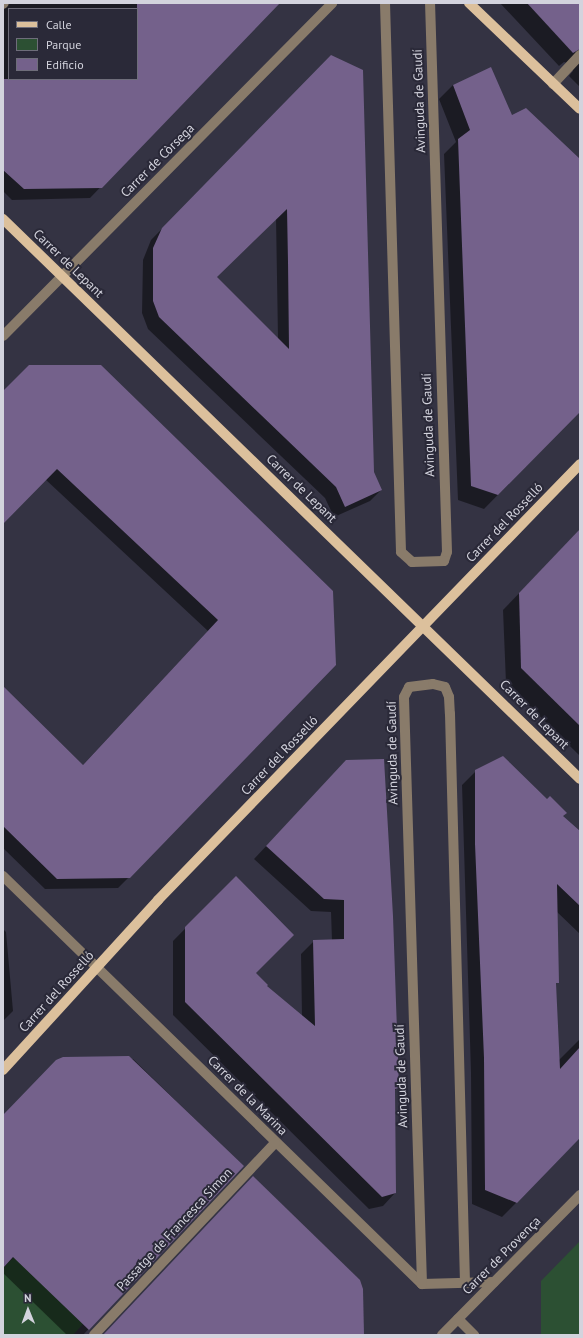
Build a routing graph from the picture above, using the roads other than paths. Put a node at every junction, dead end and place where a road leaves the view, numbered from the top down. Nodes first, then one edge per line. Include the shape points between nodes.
1 (332, 3) edge
2 (385, 3) edge
3 (430, 3) edge
4 (469, 3) edge
5 (580, 55) edge
6 (553, 84) junction
7 (580, 109) edge
8 (3, 219) edge
9 (62, 275) junction
10 (3, 336) edge
11 (580, 464) edge
12 (423, 625) junction
13 (580, 779) edge
14 (3, 876) edge
15 (98, 967) junction
16 (3, 1070) edge
17 (275, 1143) junction
18 (580, 1195) edge
19 (494, 1282) junction
20 (465, 1283) junction
21 (422, 1284) junction
22 (458, 1319) junction
23 (94, 1335) edge
24 (442, 1335) edge
25 (474, 1335) edge

1 - 9 street, Carrer de Còrsega
2 - 3 street, Avinguda de Gaudí via 401,552 412,562 444,561 447,552
4 - 6 main road
5 - 6 street
6 - 7 main road
8 - 9 main road, Carrer de Lepant
9 - 10 street, Carrer de Còrsega
9 - 12 main road, Carrer de Lepant via 141,355
11 - 12 main road, Carrer del Rosselló
12 - 13 main road, Carrer de Lepant
12 - 15 main road, Carrer del Rosselló via 158,900
14 - 15 street, Carrer de la Marina
15 - 16 main road, Carrer del Rosselló
15 - 17 street, Carrer de la Marina
17 - 21 street, Carrer de la Marina
17 - 23 street, Passatge de Francesca Simon
18 - 19 street, Carrer de Provença
19 - 20 street
19 - 22 street, Carrer de Provença
20 - 21 street
20 - 21 street, Avinguda de Gaudí via 449,697 446,687 433,684 409,687 404,697
22 - 24 street, Carrer de Provença
22 - 25 street

